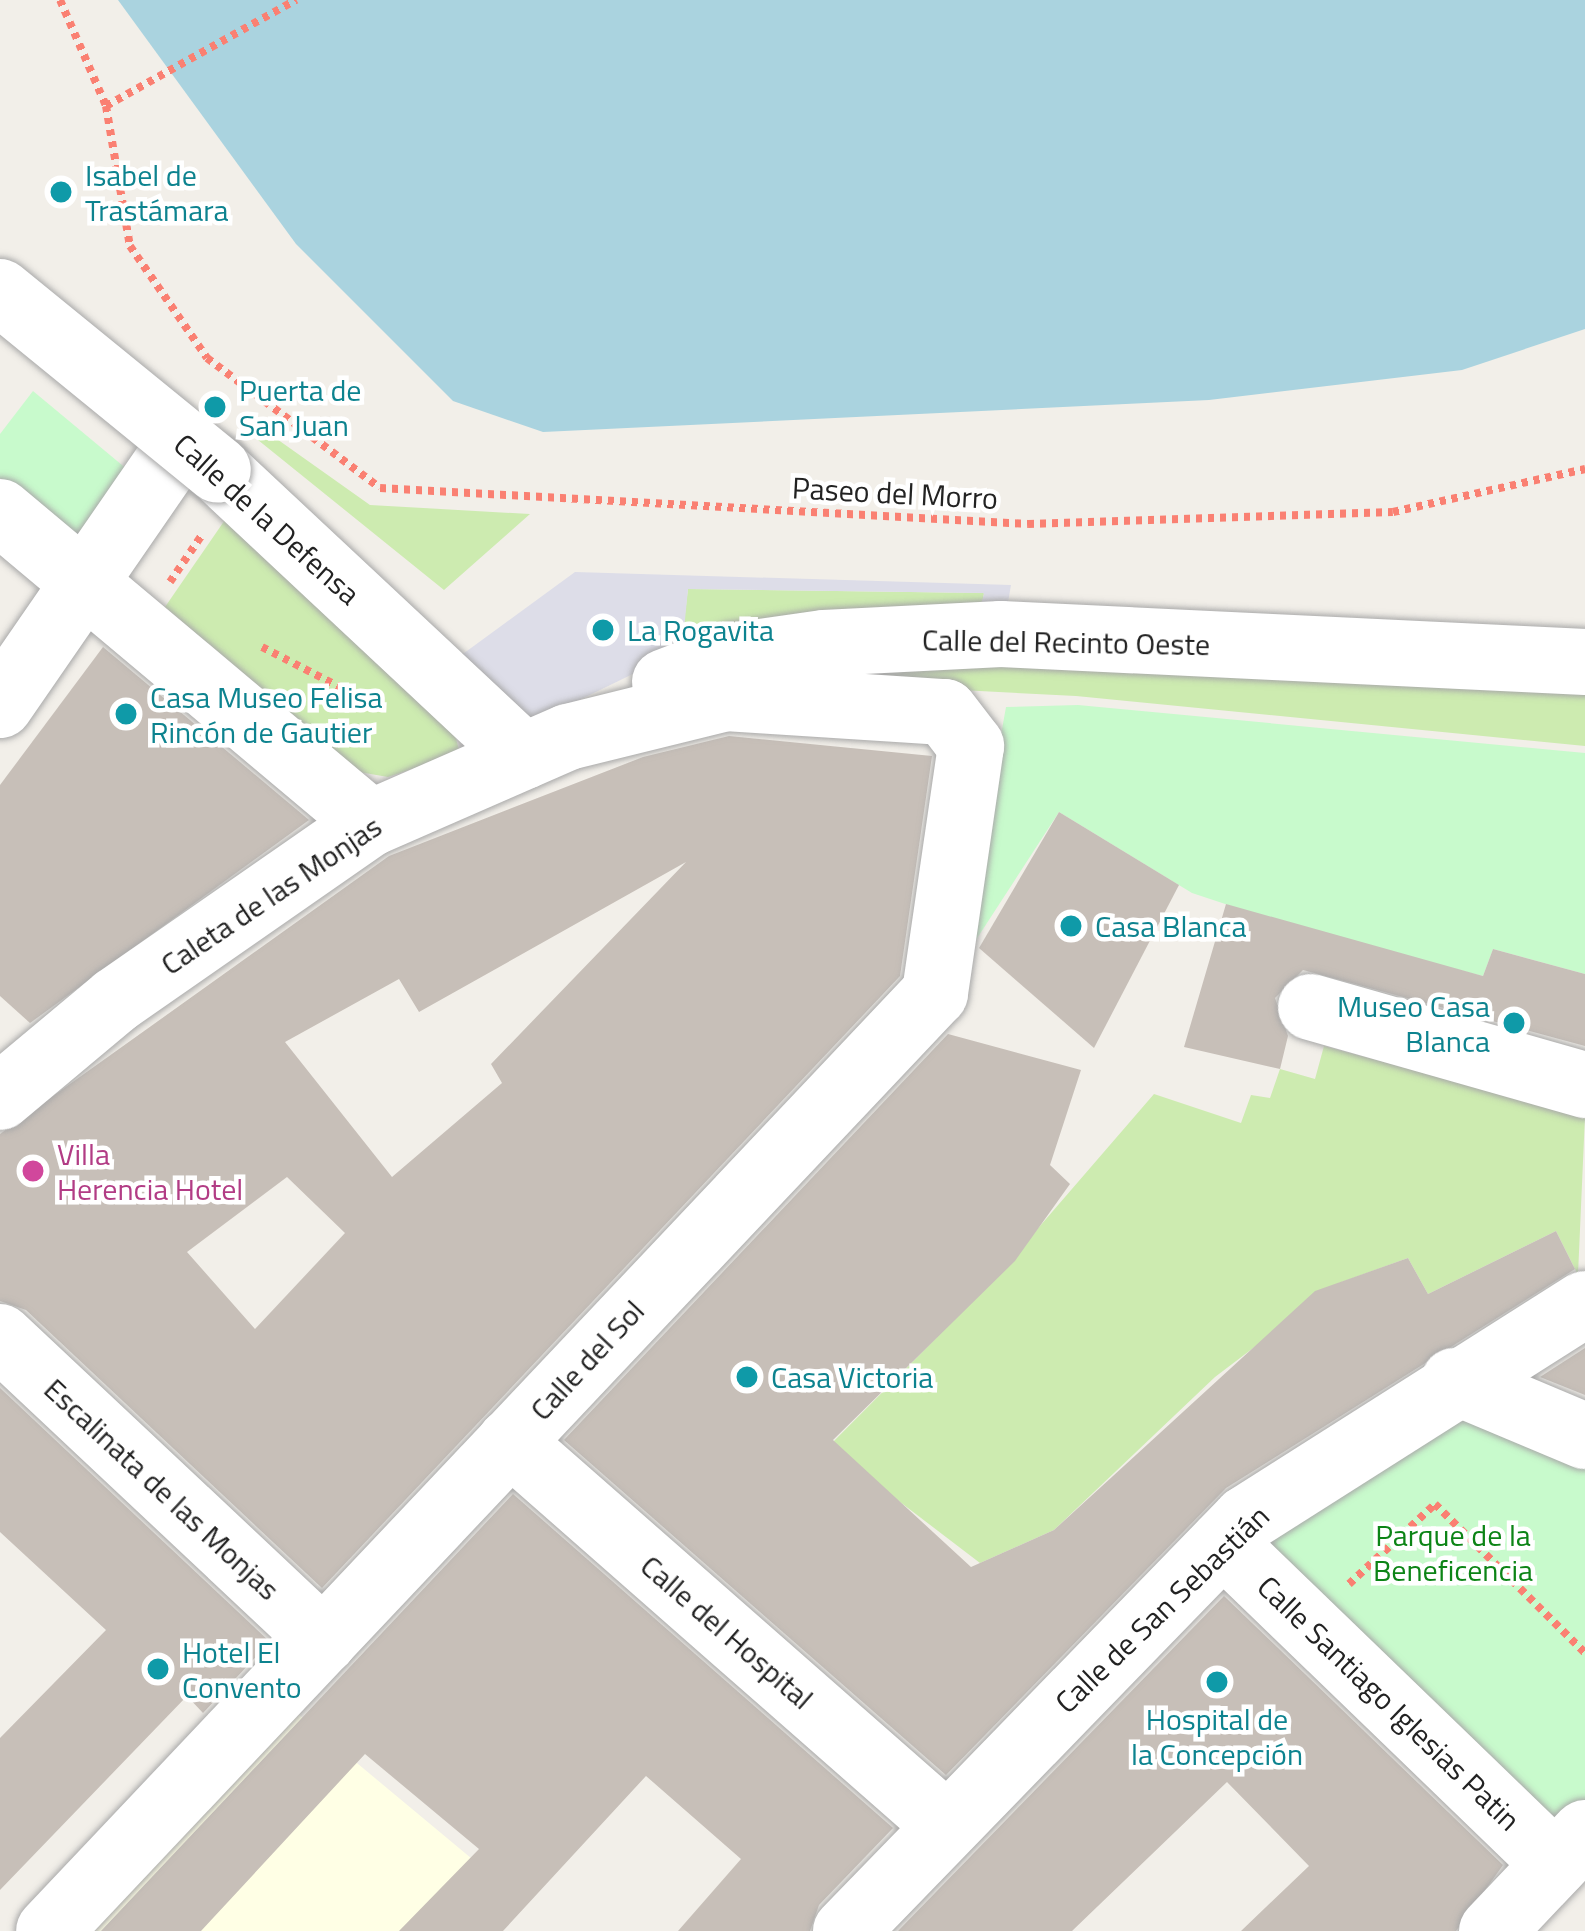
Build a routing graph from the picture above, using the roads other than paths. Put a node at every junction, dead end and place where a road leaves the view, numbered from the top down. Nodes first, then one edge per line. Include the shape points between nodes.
1 (0, 292) edge
2 (191, 468) junction
3 (0, 512) edge
4 (81, 583) junction
5 (1585, 662) edge
6 (0, 706) edge
7 (546, 747) junction
8 (371, 823) junction
9 (1311, 1007) dead end
10 (1585, 1085) edge
11 (0, 1097) edge
12 (1585, 1304) edge
13 (0, 1337) edge
14 (1454, 1381) junction
15 (1585, 1436) edge
16 (510, 1442) junction
17 (1223, 1543) junction
18 (324, 1641) junction
19 (944, 1823) junction
20 (1570, 1849) edge
21 (0, 1917) edge
22 (15, 1931) edge
23 (49, 1931) edge
24 (846, 1931) edge
25 (1492, 1931) edge

1 - 2 street, Calle de la Defensa, bridge
2 - 4 street
2 - 7 street, Calle de la Defensa
3 - 4 street
4 - 6 street
4 - 8 street
5 - 7 street, Calle del Recinto Oeste via 1001,634 824,643 733,656
7 - 8 street, Caleta de las Monjas
7 - 16 street, Calle del Sol via 726,698 961,720 971,746 935,993
8 - 11 street, Caleta de las Monjas via 116,1000
9 - 10 street
12 - 14 street, Calle de San Sebastián
13 - 18 street, Escalinata de las Monjas
14 - 15 street
14 - 17 street, Calle de San Sebastián
16 - 18 street, Calle del Sol
16 - 19 street, Calle del Hospital
17 - 19 street, Calle de San Sebastián
17 - 20 street, Calle Santiago Iglesias Patin
18 - 23 street, Calle del Sol
19 - 24 street, Calle de San Sebastián
20 - 25 street
21 - 22 street

